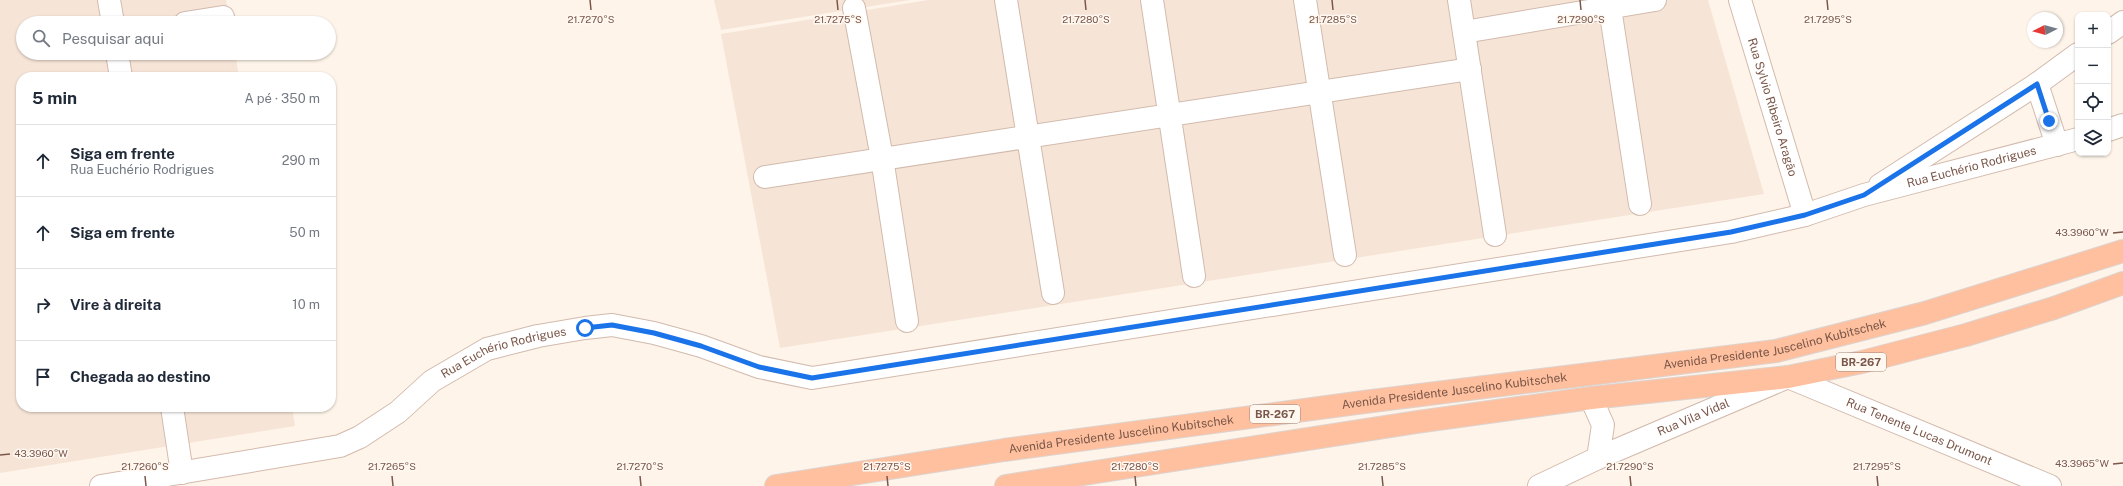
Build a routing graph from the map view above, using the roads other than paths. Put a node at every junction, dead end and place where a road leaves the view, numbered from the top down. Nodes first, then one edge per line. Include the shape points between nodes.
1 (109, 0) edge
2 (1006, 0) edge
3 (1152, 0) edge
4 (1305, 0) edge
5 (1459, 0) edge
6 (1655, 0) edge
7 (1740, 0) edge
8 (854, 8) dead end
9 (1610, 8) junction
10 (112, 16) edge
11 (2123, 22) edge
12 (2111, 31) edge
13 (1464, 32) junction
14 (2075, 56) edge
15 (118, 60) edge
16 (1470, 69) junction
17 (120, 72) edge
18 (2037, 84) junction
19 (1320, 92) junction
20 (1170, 114) junction
21 (2123, 125) edge
22 (2111, 129) edge
23 (1029, 137) junction
24 (2075, 140) edge
25 (2057, 145) junction
26 (882, 158) junction
27 (765, 177) dead end
28 (1864, 195) junction
29 (1640, 204) dead end
30 (1805, 215) junction
31 (1495, 235) dead end
32 (2123, 251) edge
33 (1345, 255) dead end
34 (1194, 276) dead end
35 (2123, 283) edge
36 (1053, 293) dead end
37 (907, 321) dead end
38 (1788, 377) junction
39 (1591, 398) junction
40 (173, 412) edge
41 (1598, 458) junction
42 (182, 473) junction
43 (101, 486) edge
44 (776, 486) edge
45 (1006, 486) edge
46 (1539, 486) edge
47 (2050, 486) edge

1 - 10 street
2 - 23 street
3 - 20 street
4 - 19 street
5 - 13 street
6 - 9 street
7 - 30 street, Rua Sylvio Ribeiro Aragão
8 - 26 street
9 - 13 street
9 - 29 street
11 - 12 street
13 - 16 street
14 - 18 street
15 - 17 street
16 - 19 street
16 - 31 street
18 - 25 street
18 - 28 street
19 - 20 street
19 - 33 street
20 - 23 street
20 - 34 street
21 - 22 street
23 - 26 street
23 - 36 street
24 - 25 street, Rua Euchério Rodrigues
25 - 28 street, Rua Euchério Rodrigues
26 - 27 street
26 - 37 street
28 - 30 street, Rua Euchério Rodrigues
30 - 42 street, Rua Euchério Rodrigues via 1716,235 812,378 759,367 701,346 654,333 612,325 585,328 538,336 487,349 432,381 398,412 360,437 340,446
32 - 44 highway, Avenida Presidente Juscelino Kubitschek / BR-267 via 1925,313 1776,351 1004,450
35 - 38 highway, Avenida Presidente Juscelino Kubitschek / BR-267 via 2054,308 1966,335 1862,362
38 - 39 highway, Avenida Presidente Juscelino Kubitschek / BR-267
38 - 41 street, Rua Vila Vidal
38 - 47 street, Rua Tenente Lucas Drumont
39 - 41 street via 1603,425
39 - 45 highway, Avenida Presidente Juscelino Kubitschek / BR-267 via 1417,422
40 - 42 street
41 - 46 street, Rua Vila Vidal
42 - 43 street, Rua Euchério Rodrigues

